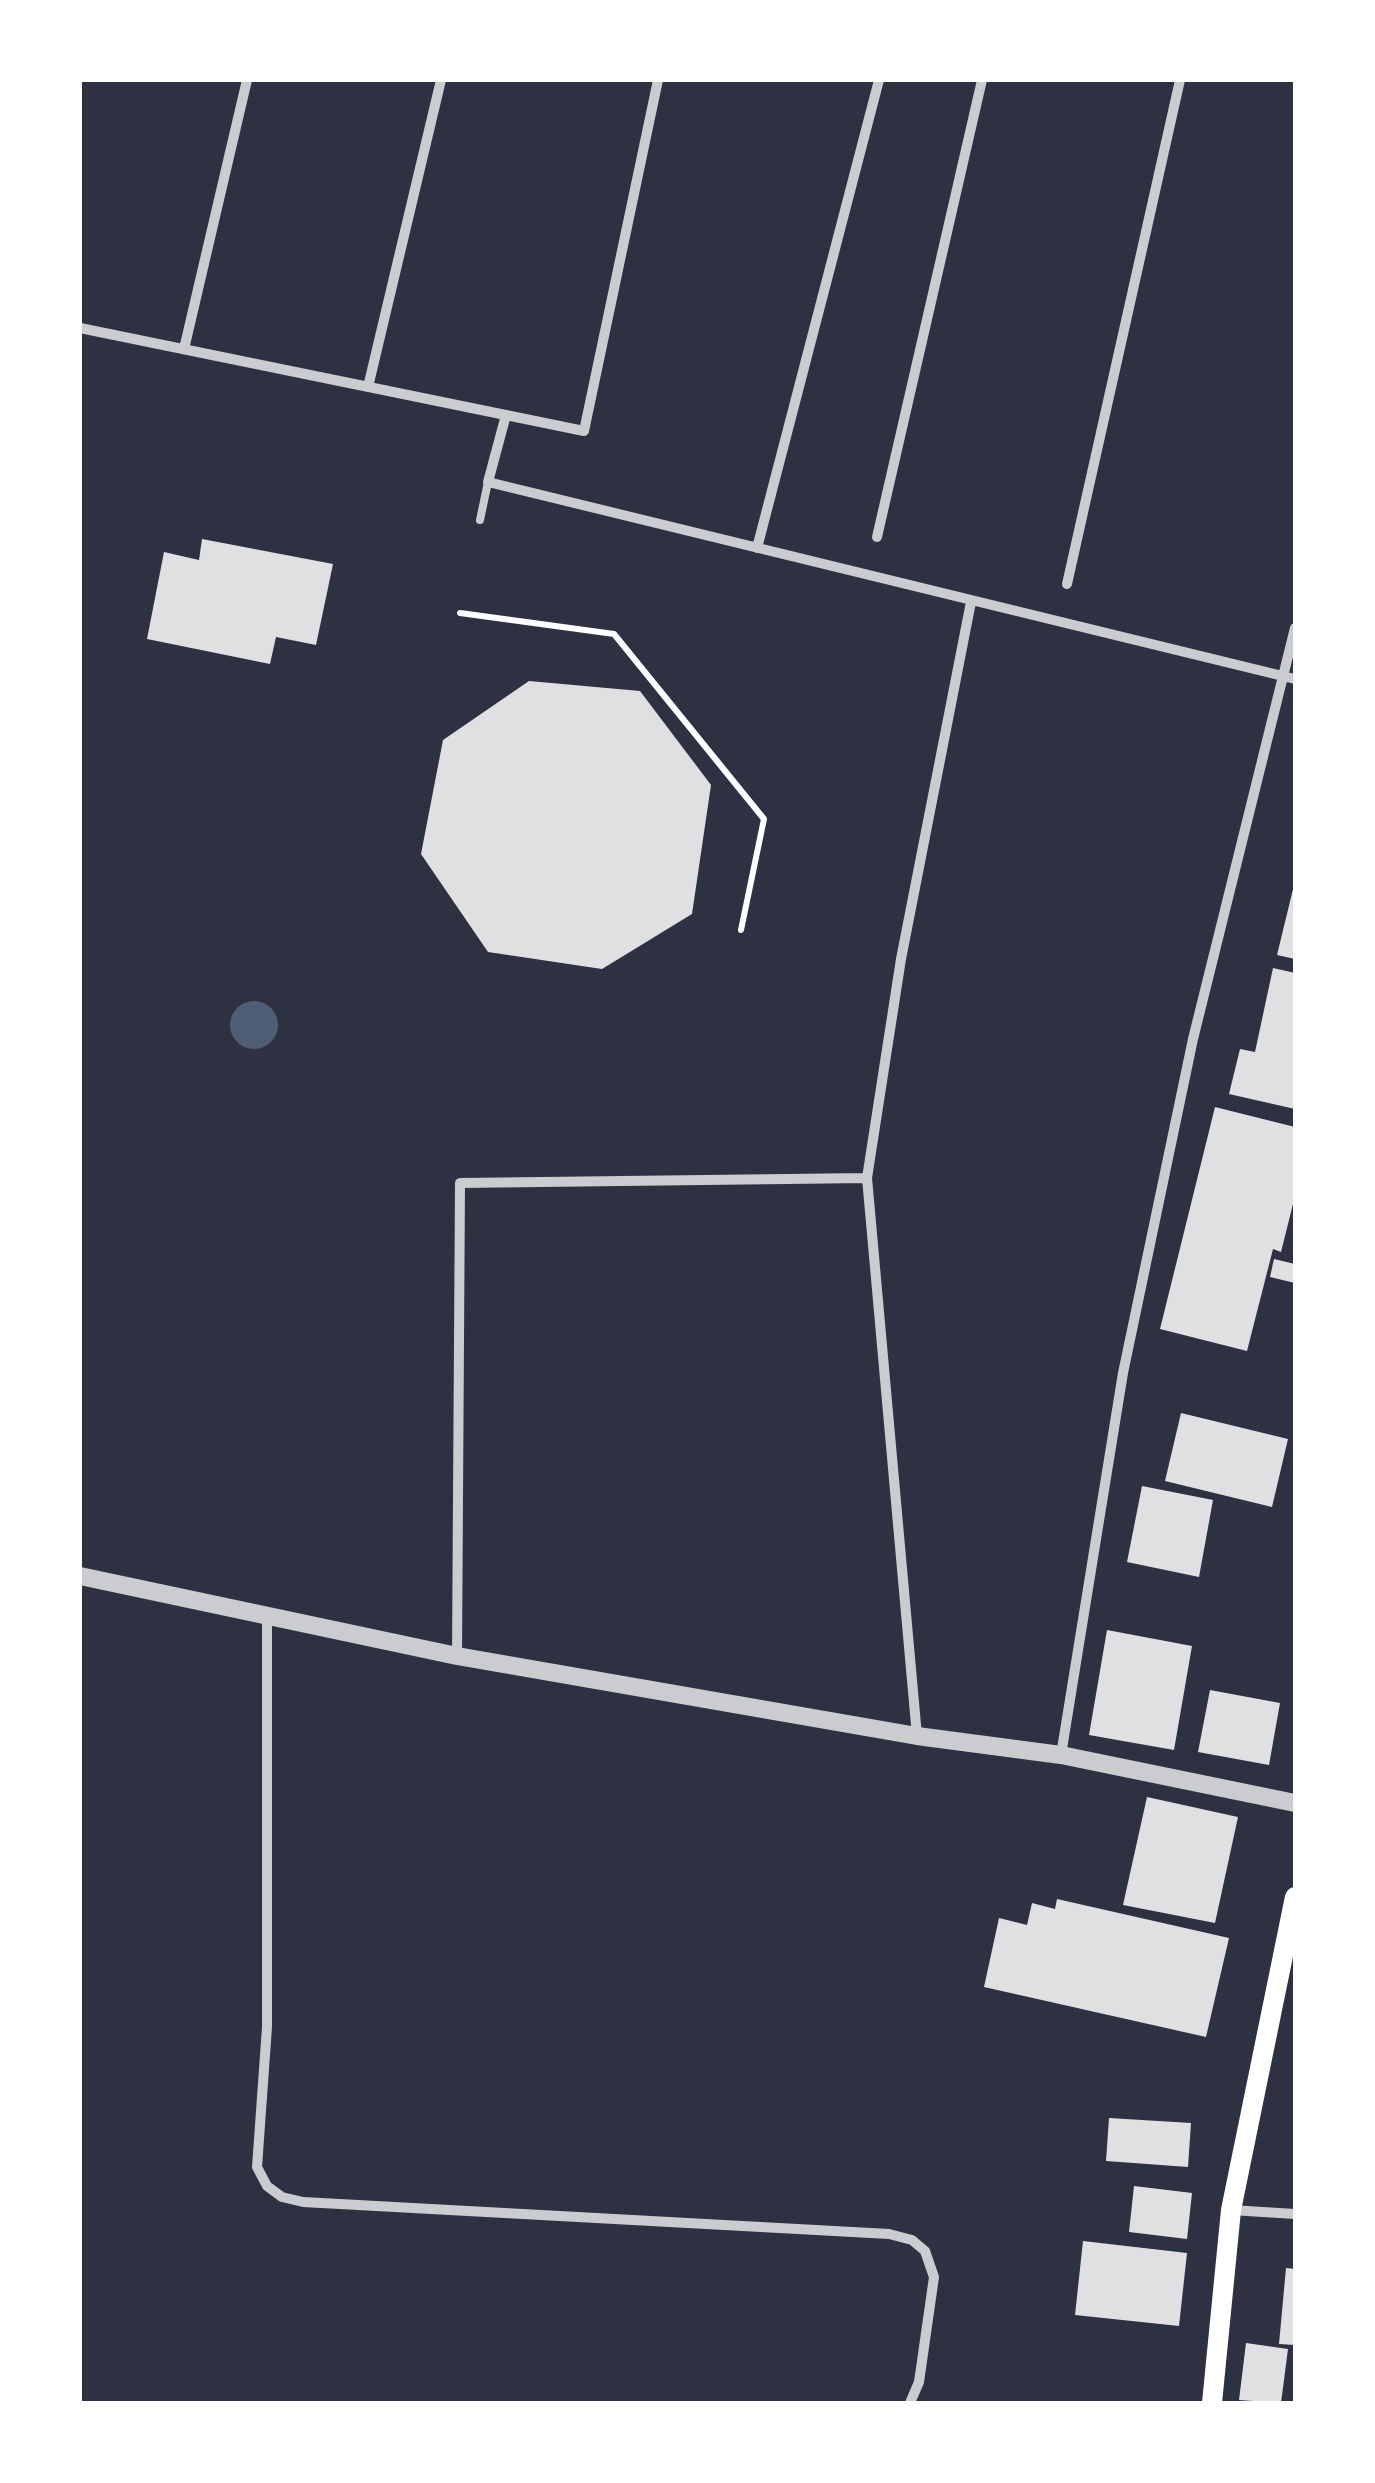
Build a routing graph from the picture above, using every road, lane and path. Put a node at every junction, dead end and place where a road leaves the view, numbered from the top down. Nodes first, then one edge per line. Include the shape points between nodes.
1 (248, 80) edge
2 (442, 80) edge
3 (658, 80) edge
4 (879, 80) edge
5 (982, 80) edge
6 (1180, 80) edge
7 (80, 328) edge
8 (184, 349) junction
9 (368, 387) junction
10 (506, 415) junction
11 (488, 482) junction
12 (480, 520) dead end
13 (877, 538) dead end
14 (757, 548) junction
15 (1067, 584) dead end
16 (971, 602) junction
17 (460, 613) dead end
18 (1295, 628) edge
19 (1290, 678) edge
20 (741, 930) dead end
21 (866, 1178) junction
22 (80, 1576) edge
23 (267, 1616) junction
24 (457, 1656) junction
25 (917, 1736) junction
26 (1061, 1755) junction
27 (1295, 1803) edge
28 (1295, 1897) edge
29 (1231, 2210) junction
30 (1295, 2214) edge
31 (910, 2403) edge
32 (1212, 2403) edge

1 - 8 street
2 - 9 street
3 - 10 street via 584,431
4 - 14 street
5 - 13 street
6 - 15 street
7 - 8 street
8 - 9 street
9 - 10 street
10 - 11 street
11 - 12 lane
11 - 14 street
14 - 16 street
16 - 19 street
16 - 21 street via 900,959
17 - 20 path via 614,634 764,819
18 - 19 street
19 - 26 street via 1193,1039 1123,1373
21 - 24 street via 460,1183
21 - 25 street
22 - 23 street
23 - 24 street
23 - 31 street via 266,2028 257,2167 267,2186 303,2202 912,2240 926,2251 934,2277
24 - 25 street
25 - 26 street
26 - 27 street
28 - 29 main road
29 - 30 street
29 - 32 main road

